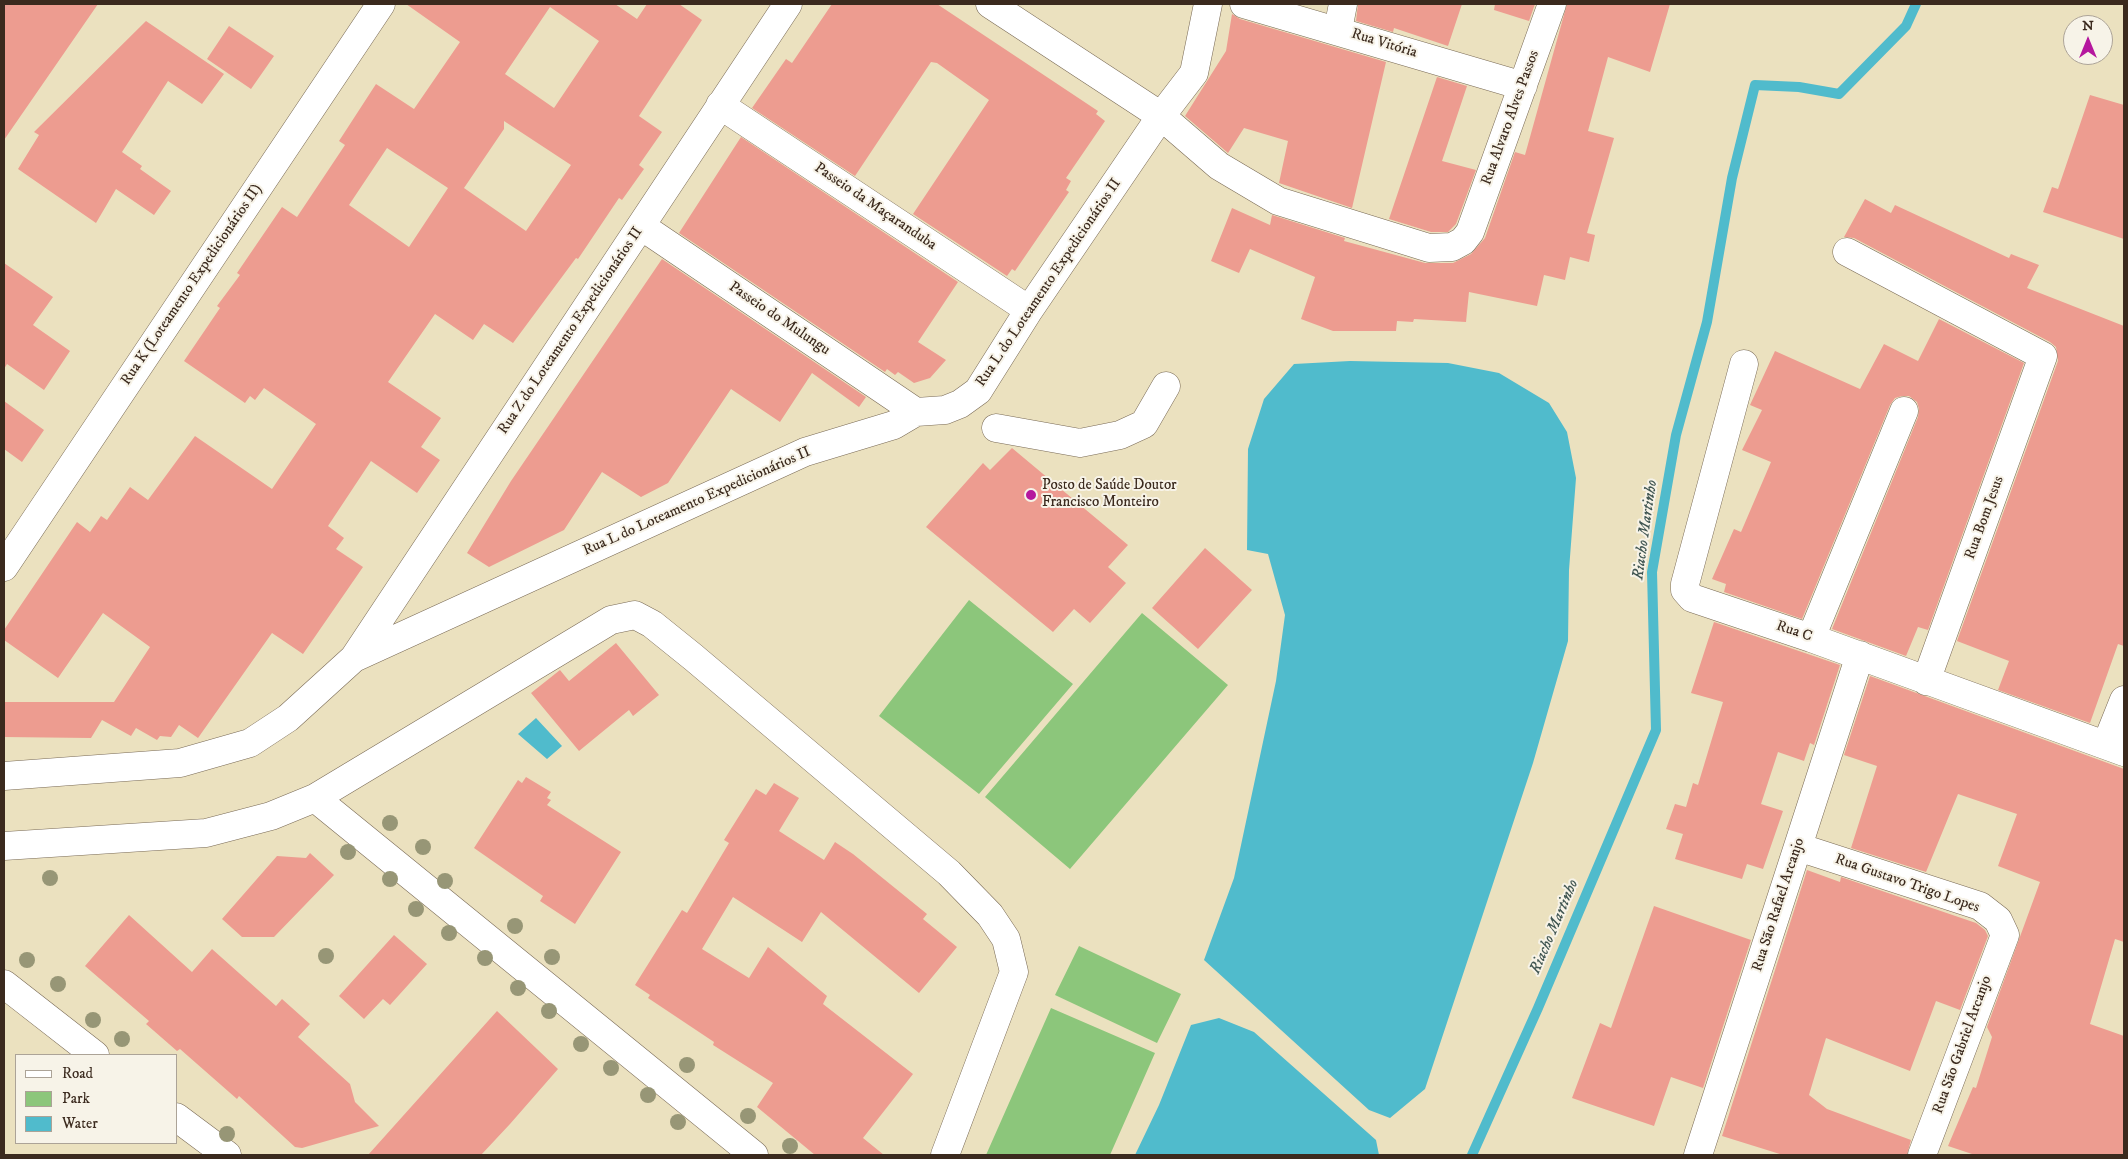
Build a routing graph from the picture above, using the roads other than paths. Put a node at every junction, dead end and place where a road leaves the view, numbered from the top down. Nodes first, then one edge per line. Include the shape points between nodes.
1 (381, 4) edge
2 (788, 4) edge
3 (1208, 4) edge
4 (1244, 4) edge
5 (1552, 4) edge
6 (1004, 8) edge
7 (1340, 17) edge
8 (1523, 86) junction
9 (720, 105) junction
10 (1161, 116) junction
11 (641, 226) junction
12 (1847, 252) dead end
13 (1029, 310) junction
14 (1744, 364) dead end
15 (1166, 386) dead end
16 (1904, 411) dead end
17 (916, 412) junction
18 (996, 428) dead end
19 (4, 567) edge
20 (1811, 638) junction
21 (1860, 655) junction
22 (354, 658) junction
23 (1926, 681) junction
24 (2124, 700) edge
25 (2115, 748) edge
26 (4, 776) edge
27 (315, 798) junction
28 (4, 846) edge
29 (1798, 847) junction
30 (2005, 934) joint
31 (4, 984) edge
32 (94, 1054) edge
33 (178, 1118) edge
34 (227, 1155) edge
35 (754, 1155) edge
36 (946, 1155) edge
37 (1698, 1155) edge
38 (1922, 1155) edge

1 - 19 street, Rua K (Loteamento Expedicionários II)
2 - 9 street, Rua Z do Loteamento Expedicionários II
3 - 10 street, Rua L do Loteamento Expedicionários II via 1194,73
4 - 7 street, Rua Vitória
5 - 8 street, Rua Alvaro Alves Passos
6 - 10 street
7 - 8 street, Rua Vitória
8 - 10 street, Rua Alvaro Alves Passos via 1470,232 1452,247 1429,248 1278,201 1220,166
9 - 11 street, Rua Z do Loteamento Expedicionários II
9 - 13 street, Passeio da Maçaranduba
10 - 13 street, Rua L do Loteamento Expedicionários II
11 - 17 street, Passeio do Mulungu
11 - 22 street, Rua Z do Loteamento Expedicionários II
12 - 23 street, Rua Bom Jesus via 2043,356
13 - 17 street, Rua L do Loteamento Expedicionários II via 978,391 945,410
14 - 20 street, Rua C via 1685,590 1692,598
15 - 18 street via 1144,424 1120,435 1080,443
16 - 20 street
17 - 22 street, Rua L do Loteamento Expedicionários II via 894,425 805,452
20 - 21 street, Rua C
21 - 23 street, Rua C
21 - 29 street, Rua São Rafael Arcanjo
22 - 26 street, Rua L do Loteamento Expedicionários II via 288,718 250,743 180,763
23 - 25 street, Rua C
24 - 25 street
27 - 28 street via 271,816 206,833
27 - 35 street
27 - 36 street via 611,620 635,615 652,624 949,873 990,915 1006,939 1014,972
29 - 30 street, Rua Gustavo Trigo Lopes via 1980,906 1998,920
29 - 37 street, Rua São Rafael Arcanjo
30 - 38 street, Rua São Gabriel Arcanjo
31 - 32 street
33 - 34 street

